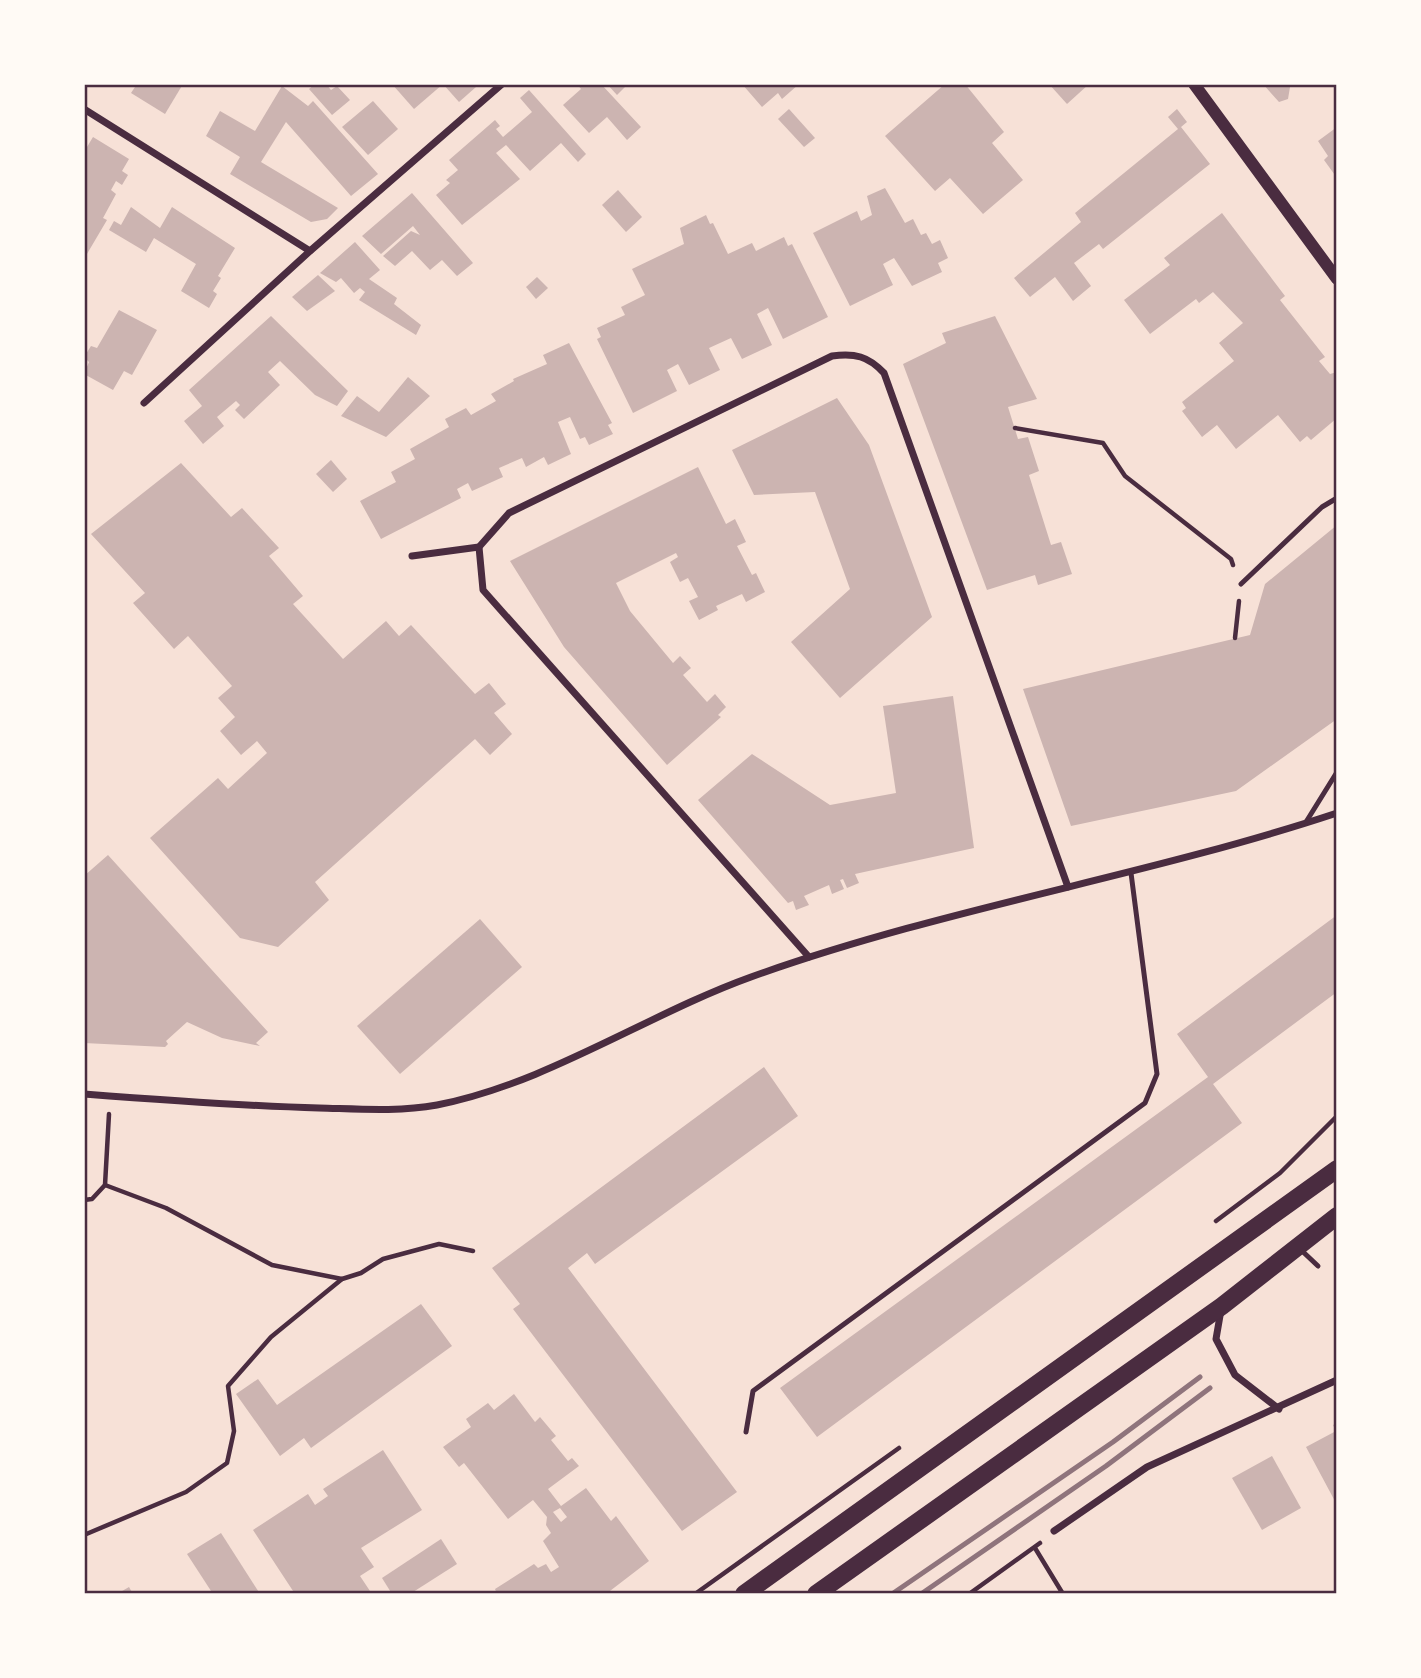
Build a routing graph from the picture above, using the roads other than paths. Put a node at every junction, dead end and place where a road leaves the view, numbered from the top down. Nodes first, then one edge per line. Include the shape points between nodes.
1 (502, 84) edge
2 (1194, 84) edge
3 (84, 109) edge
4 (310, 251) junction
5 (1337, 279) edge
6 (144, 403) dead end
7 (1337, 498) edge
8 (479, 547) junction
9 (412, 556) dead end
10 (1241, 584) road end
11 (1337, 772) edge
12 (1337, 813) edge
13 (1306, 823) junction
14 (1131, 873) junction
15 (1068, 887) junction
16 (808, 957) junction
17 (84, 1094) edge
18 (1337, 1169) edge
19 (1337, 1216) edge
20 (1298, 1246) junction
21 (1318, 1266) dead end
22 (1222, 1306) junction
23 (1337, 1380) edge
24 (1279, 1409) junction
25 (746, 1432) dead end
26 (1054, 1531) road end
27 (744, 1594) edge
28 (816, 1594) edge

1 - 4 street
2 - 5 street
3 - 4 street
4 - 6 street
7 - 10 lane
8 - 9 street
8 - 15 street via 509,513 832,356 852,354 872,360 889,386
8 - 16 street via 483,590
11 - 13 lane
12 - 13 street
13 - 14 street
14 - 15 street
14 - 25 lane via 1157,1074 1145,1103 753,1391
15 - 16 street
16 - 17 street via 748,978 489,1091 438,1105 399,1110 290,1107
18 - 27 main road
19 - 20 main road
20 - 21 lane
20 - 22 main road
22 - 24 street via 1216,1339 1235,1375
22 - 28 main road
23 - 24 street
24 - 26 street via 1147,1467

